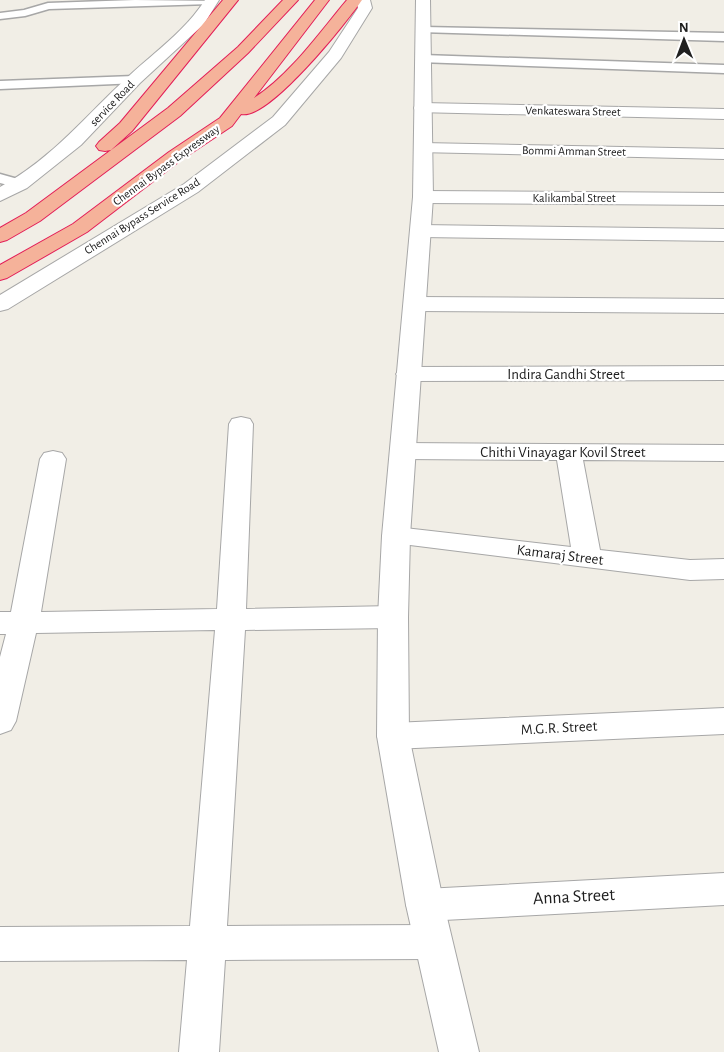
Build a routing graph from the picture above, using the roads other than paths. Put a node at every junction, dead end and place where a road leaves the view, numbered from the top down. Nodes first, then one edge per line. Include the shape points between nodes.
1 (231, 0) edge
2 (291, 0) edge
3 (322, 0) edge
4 (355, 0) edge
5 (363, 0) edge
6 (423, 0) edge
7 (211, 1) edge
8 (0, 16) edge
9 (424, 30) junction
10 (720, 37) edge
11 (721, 51) dead end
12 (423, 59) junction
13 (724, 69) edge
14 (134, 80) junction
15 (0, 85) edge
16 (422, 108) junction
17 (724, 114) edge
18 (226, 122) junction
19 (423, 148) junction
20 (724, 154) edge
21 (0, 178) edge
22 (20, 184) junction
23 (0, 195) edge
24 (423, 197) junction
25 (724, 199) edge
26 (33, 217) junction
27 (420, 231) junction
28 (724, 235) edge
29 (0, 236) edge
30 (0, 274) edge
31 (0, 304) edge
32 (415, 304) junction
33 (724, 306) edge
34 (724, 373) edge
35 (408, 374) junction
36 (241, 424) dead end
37 (403, 450) junction
38 (569, 452) junction
39 (724, 453) edge
40 (53, 460) dead end
41 (396, 536) junction
42 (587, 558) junction
43 (724, 569) edge
44 (393, 617) junction
45 (231, 619) junction
46 (12, 622) edge
47 (0, 721) edge
48 (724, 721) edge
49 (394, 736) junction
50 (724, 889) edge
51 (424, 905) junction
52 (432, 942) junction
53 (207, 943) junction
54 (0, 944) edge
55 (199, 1052) edge
56 (459, 1052) edge

1 - 26 highway via 126,126
2 - 26 highway via 243,50 174,112
3 - 18 highway, Chennai Bypass Expressway
4 - 18 highway via 271,94
5 - 31 street, Chennai Bypass Service Road via 365,8 335,55 279,121 191,188
6 - 9 street
7 - 8 lane via 48,6
7 - 14 street, service Road via 199,21
9 - 10 lane
9 - 12 street
10 - 11 lane
12 - 13 lane
12 - 16 street
14 - 15 lane
14 - 22 street, service Road via 75,142
16 - 17 street, Venkateswara Street
16 - 19 street
18 - 30 highway, Chennai Bypass Expressway via 80,228
19 - 20 street, Bommi Amman Street
19 - 24 street
21 - 22 lane
22 - 23 street, service Road
24 - 25 street, Kalikambal Street
24 - 27 street
26 - 29 highway
27 - 28 street
27 - 32 street
32 - 33 street
32 - 35 street
34 - 35 street, Indira Gandhi Street
35 - 37 street
36 - 45 street
37 - 38 street, Chithi Vinayagar Kovil Street
37 - 41 street
38 - 39 street, Chithi Vinayagar Kovil Street
38 - 42 street
40 - 46 street
41 - 42 street, Kamaraj Street
41 - 44 street
42 - 43 street, Kamaraj Street via 690,570
44 - 45 street
44 - 49 street
45 - 46 street
45 - 53 street
46 - 47 street
48 - 49 street, M.G.R. Street
49 - 51 street
50 - 51 street, Anna Street
51 - 52 street
52 - 53 street
52 - 56 street
53 - 54 street
53 - 55 street

